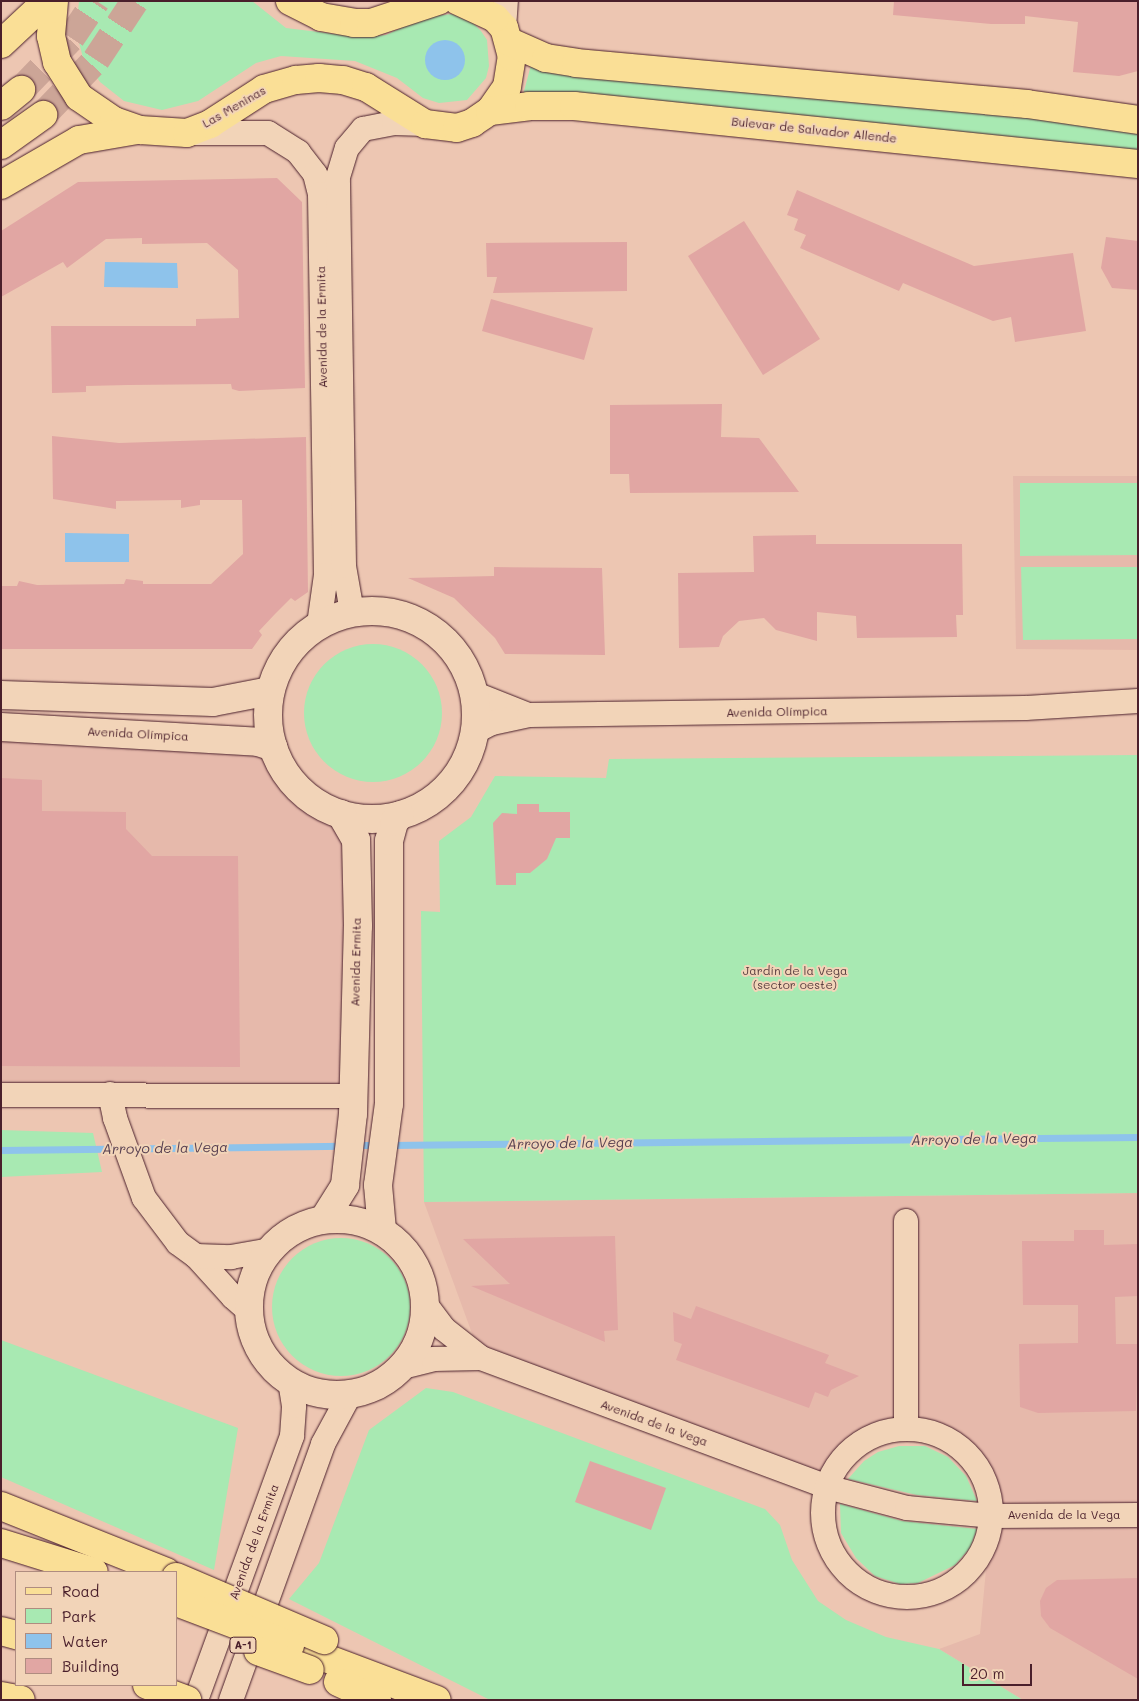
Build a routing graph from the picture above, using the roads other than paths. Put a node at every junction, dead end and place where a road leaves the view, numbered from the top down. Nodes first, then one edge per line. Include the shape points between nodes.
1 (47, 1) edge
2 (54, 1) edge
3 (290, 1) edge
4 (398, 1) edge
5 (438, 1) edge
6 (458, 1) edge
7 (321, 17) junction
8 (507, 23) edge
9 (1, 44) edge
10 (490, 111) junction
11 (43, 115) tunnel mouth
12 (1138, 120) edge
13 (425, 124) junction
14 (140, 130) junction
15 (187, 133) junction
16 (1, 145) edge
17 (1138, 164) edge
18 (1, 185) edge
19 (352, 612) junction
20 (319, 625) junction
21 (270, 691) junction
22 (475, 694) junction
23 (1, 695) edge
24 (1138, 701) edge
25 (1025, 708) junction
26 (529, 715) junction
27 (1138, 716) edge
28 (1, 727) edge
29 (476, 731) junction
30 (273, 747) junction
31 (341, 814) junction
32 (400, 815) junction
33 (110, 1094) junction
34 (1, 1095) edge
35 (353, 1105) junction
36 (324, 1219) junction
37 (906, 1221) dead end
38 (382, 1230) junction
39 (269, 1250) junction
40 (196, 1256) junction
41 (426, 1305) junction
42 (248, 1310) junction
43 (481, 1358) junction
44 (402, 1367) junction
45 (290, 1381) junction
46 (350, 1394) junction
47 (906, 1428) junction
48 (826, 1487) junction
49 (1, 1506) edge
50 (1138, 1515) edge
51 (991, 1516) junction
52 (1, 1544) edge
53 (1, 1562) edge
54 (31, 1571) edge
55 (91, 1571) edge
56 (164, 1571) edge
57 (178, 1578) edge
58 (178, 1603) edge
59 (178, 1620) edge
60 (1, 1631) edge
61 (15, 1635) edge
62 (316, 1655) junction
63 (150, 1686) edge
64 (1, 1696) edge
65 (21, 1700) edge
66 (187, 1700) edge
67 (196, 1700) edge
68 (231, 1700) edge
69 (377, 1700) edge
70 (437, 1700) edge

1 - 9 main road
2 - 14 main road, Las Meninas via 51,36 65,79 93,108 114,121
3 - 7 main road
4 - 7 street via 354,15
5 - 7 main road via 371,23 339,22
6 - 8 main road
8 - 10 main road, Las Meninas via 511,76
8 - 12 main road via 546,58 576,63 1027,104
10 - 13 main road, Las Meninas via 457,128
10 - 17 main road, Bulevar de Salvador Allende via 529,106 574,106
11 - 16 main road
13 - 15 main road, Las Meninas via 366,87 344,80 319,78 288,81 264,88 210,124
13 - 19 street, Avenida de la Ermita via 394,123 363,129 347,148 338,177 344,566
14 - 15 main road, Las Meninas
14 - 18 main road via 79,140
15 - 20 street, Avenida de la Ermita via 268,132 298,152 315,174 320,194 326,575
19 - 20 street
19 - 22 street via 392,612 430,627 459,656
20 - 21 street via 300,639 280,665
21 - 23 street via 213,702
21 - 30 street via 268,719
22 - 26 street, Avenida Olímpica
22 - 29 street
24 - 25 street, Avenida Olímpica
25 - 26 street, Avenida Olímpica
25 - 27 street, Avenida Olímpica via 1084,716
26 - 29 street, Avenida Olímpica via 492,723
28 - 30 street, Avenida Olímpica via 258,742
29 - 32 street via 462,768 436,798
30 - 31 street via 287,774 310,798
31 - 32 street via 370,819
31 - 35 street, Avenida Ermita via 356,840 358,926
32 - 38 street via 394,822 389,841 389,1104 378,1185
33 - 34 street
33 - 35 street
33 - 40 street via 115,1118 144,1198 178,1242
35 - 36 street, Avenida Ermita via 345,1185
36 - 38 street via 344,1218
36 - 39 street via 293,1229
37 - 47 street
38 - 41 street via 400,1244 414,1262 423,1282
39 - 40 street via 231,1256
39 - 42 street via 257,1268 250,1288
40 - 42 street
41 - 43 street, Avenida de la Vega via 444,1329
41 - 44 street via 420,1338
42 - 45 street via 260,1351 273,1368
43 - 44 street, Avenida de la Vega via 433,1359
43 - 48 street, Avenida de la Vega
44 - 46 street via 381,1383
45 - 46 street via 329,1395
45 - 67 street, Avenida de la Ermita via 294,1406 292,1436
46 - 68 street via 323,1444
47 - 48 street, Avenida de la Vega via 884,1432 861,1442 842,1458
47 - 51 street, Avenida de la Vega via 933,1433 966,1452 980,1471 989,1493
48 - 51 street, Avenida de la Vega via 907,1508
48 - 51 street, Avenida de la Vega via 823,1511 833,1553 846,1571 864,1585 884,1593 904,1596 946,1588 965,1574 978,1558 988,1536
49 - 56 main road
50 - 51 street, Avenida de la Vega
52 - 55 main road
53 - 54 main road
57 - 62 main road, bridge
58 - 62 main road, bridge
59 - 62 main road, A-1, bridge
60 - 61 main road
62 - 69 main road, A-1
62 - 70 main road
63 - 66 main road, bridge
64 - 65 main road

